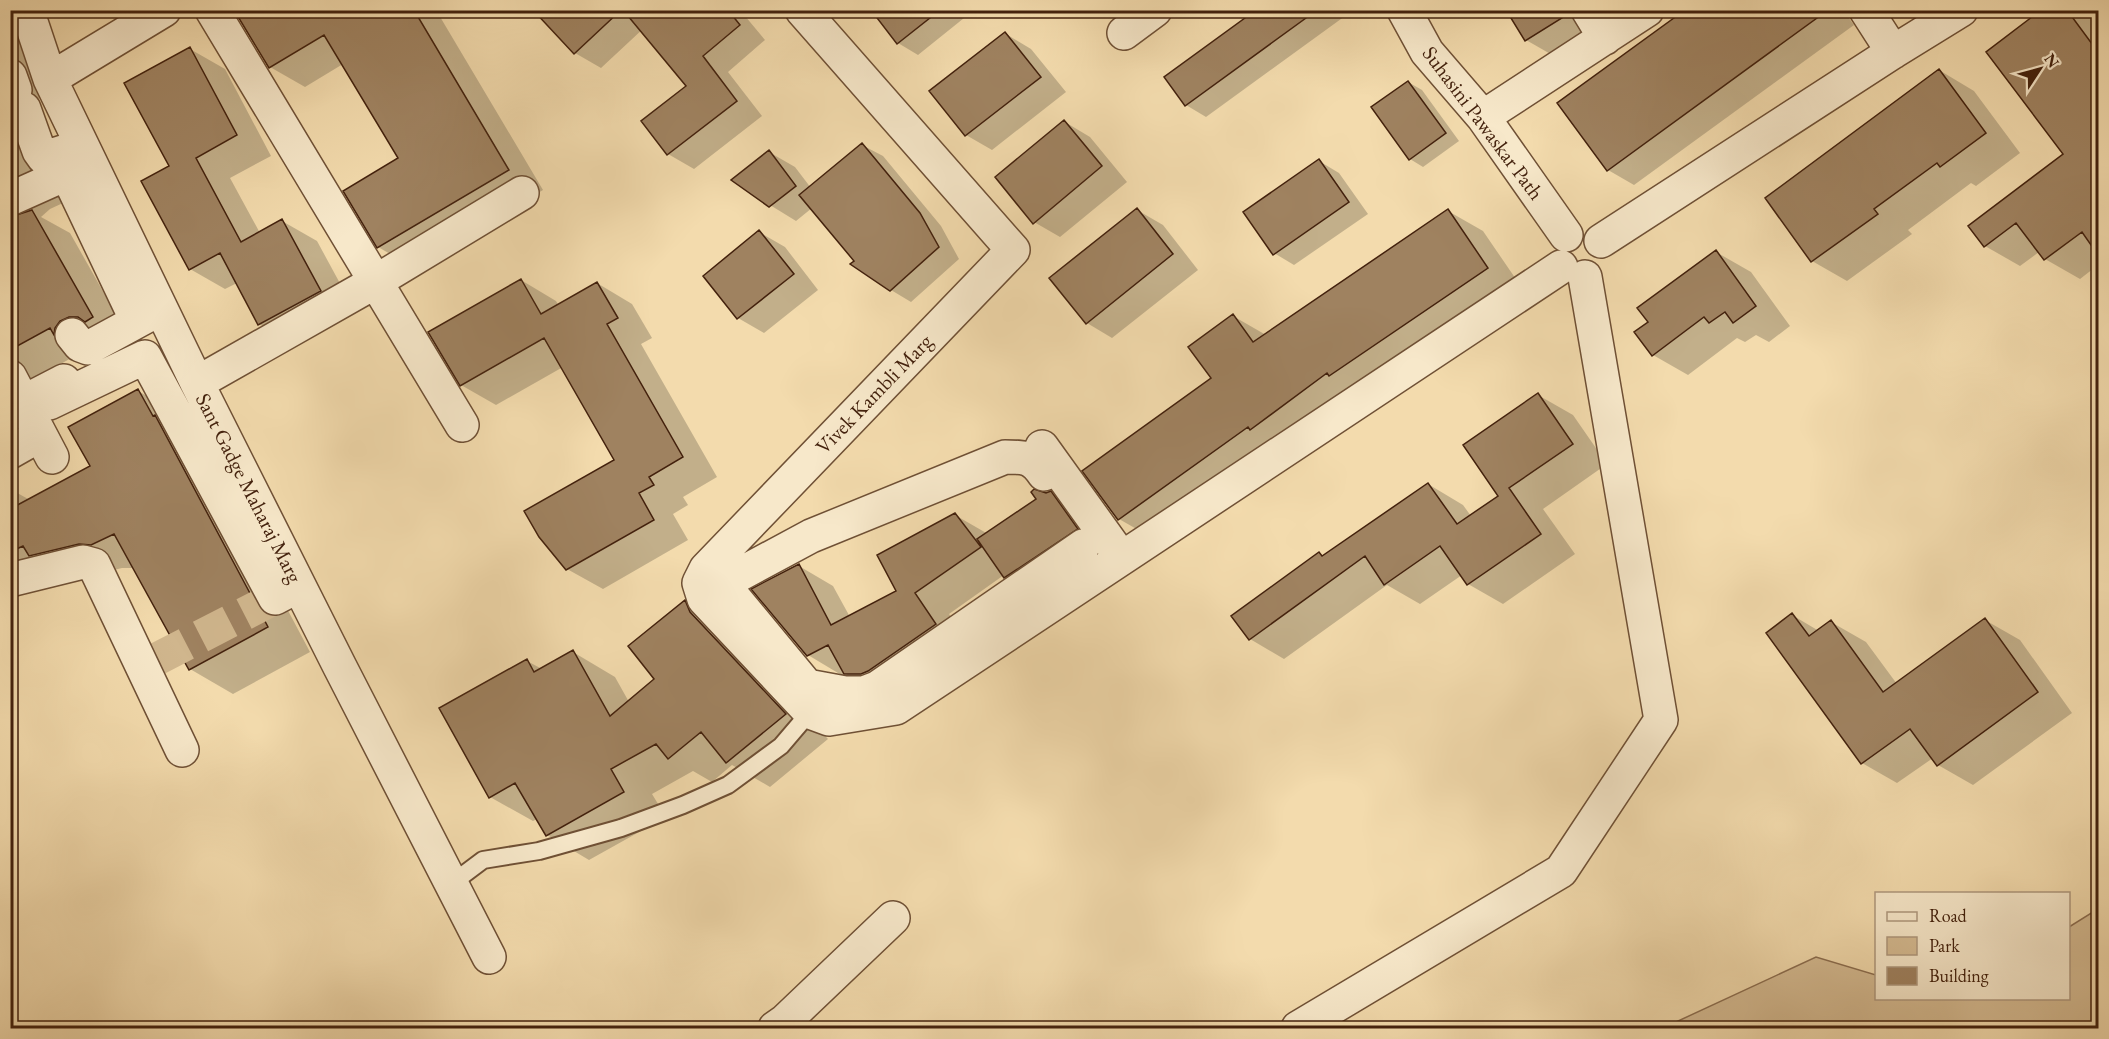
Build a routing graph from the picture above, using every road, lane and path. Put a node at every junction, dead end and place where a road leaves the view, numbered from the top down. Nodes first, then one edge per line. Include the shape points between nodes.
1 (164, 10) edge
2 (212, 10) edge
3 (802, 10) edge
4 (1155, 10) edge
5 (1404, 10) edge
6 (1588, 10) edge
7 (1647, 10) edge
8 (1866, 10) edge
9 (1961, 10) edge
10 (23, 24) edge
11 (1124, 33) dead end
12 (1605, 38) junction
13 (1893, 52) junction
14 (50, 79) junction
15 (16, 92) edge
16 (1483, 117) junction
17 (80, 167) junction
18 (10, 183) edge
19 (522, 193) dead end
20 (10, 199) edge
21 (1566, 235) junction
22 (1601, 241) junction
23 (1573, 272) junction
24 (375, 282) junction
25 (161, 325) junction
26 (72, 335) dead end
27 (145, 357) junction
28 (197, 383) junction
29 (20, 394) edge
30 (462, 425) dead end
31 (10, 452) edge
32 (1083, 546) dead end
33 (1121, 557) junction
34 (10, 580) edge
35 (298, 586) junction
36 (1029, 602) junction
37 (952, 654) junction
38 (810, 712) junction
39 (182, 750) dead end
40 (451, 884) junction
41 (893, 918) dead end
42 (489, 957) dead end
43 (775, 1029) edge
44 (1298, 1029) edge

1 - 14 street
2 - 24 street
3 - 38 street, Vivek Kambli Marg via 1013,250 706,569 699,583 704,599
4 - 11 street
5 - 16 street, Suhasini Pawaskar Path via 1427,52
6 - 12 street
7 - 12 street
8 - 13 street
9 - 13 street
10 - 14 street, Sant Gadge Maharaj Marg
12 - 16 street
13 - 22 street
14 - 17 street, Sant Gadge Maharaj Marg
15 - 17 street via 42,156
16 - 21 street, Suhasini Pawaskar Path
17 - 18 street
17 - 20 street
17 - 25 street, Sant Gadge Maharaj Marg
19 - 24 street
21 - 22 street via 1589,231
21 - 23 street via 1557,248 1557,256
22 - 23 street via 1602,263 1592,274
23 - 33 street
23 - 44 street via 1661,720 1561,871
24 - 28 street
24 - 30 street
25 - 26 street via 88,348
25 - 27 street
25 - 28 street, Sant Gadge Maharaj Marg
25 - 29 street
27 - 29 street
27 - 35 street via 275,598
28 - 35 street, Sant Gadge Maharaj Marg
29 - 31 street via 46,446
32 - 36 street
33 - 36 street
33 - 37 street via 1043,460 1005,457 811,536 733,578 728,586 730,594 807,686 864,693
34 - 39 street via 83,562 94,565 149,662
35 - 40 street, Sant Gadge Maharaj Marg
36 - 37 street
37 - 38 street via 896,708 829,719
38 - 40 lane via 781,746 728,785 621,828 538,851 483,860
40 - 42 street, Sant Gadge Maharaj Marg
41 - 43 street

